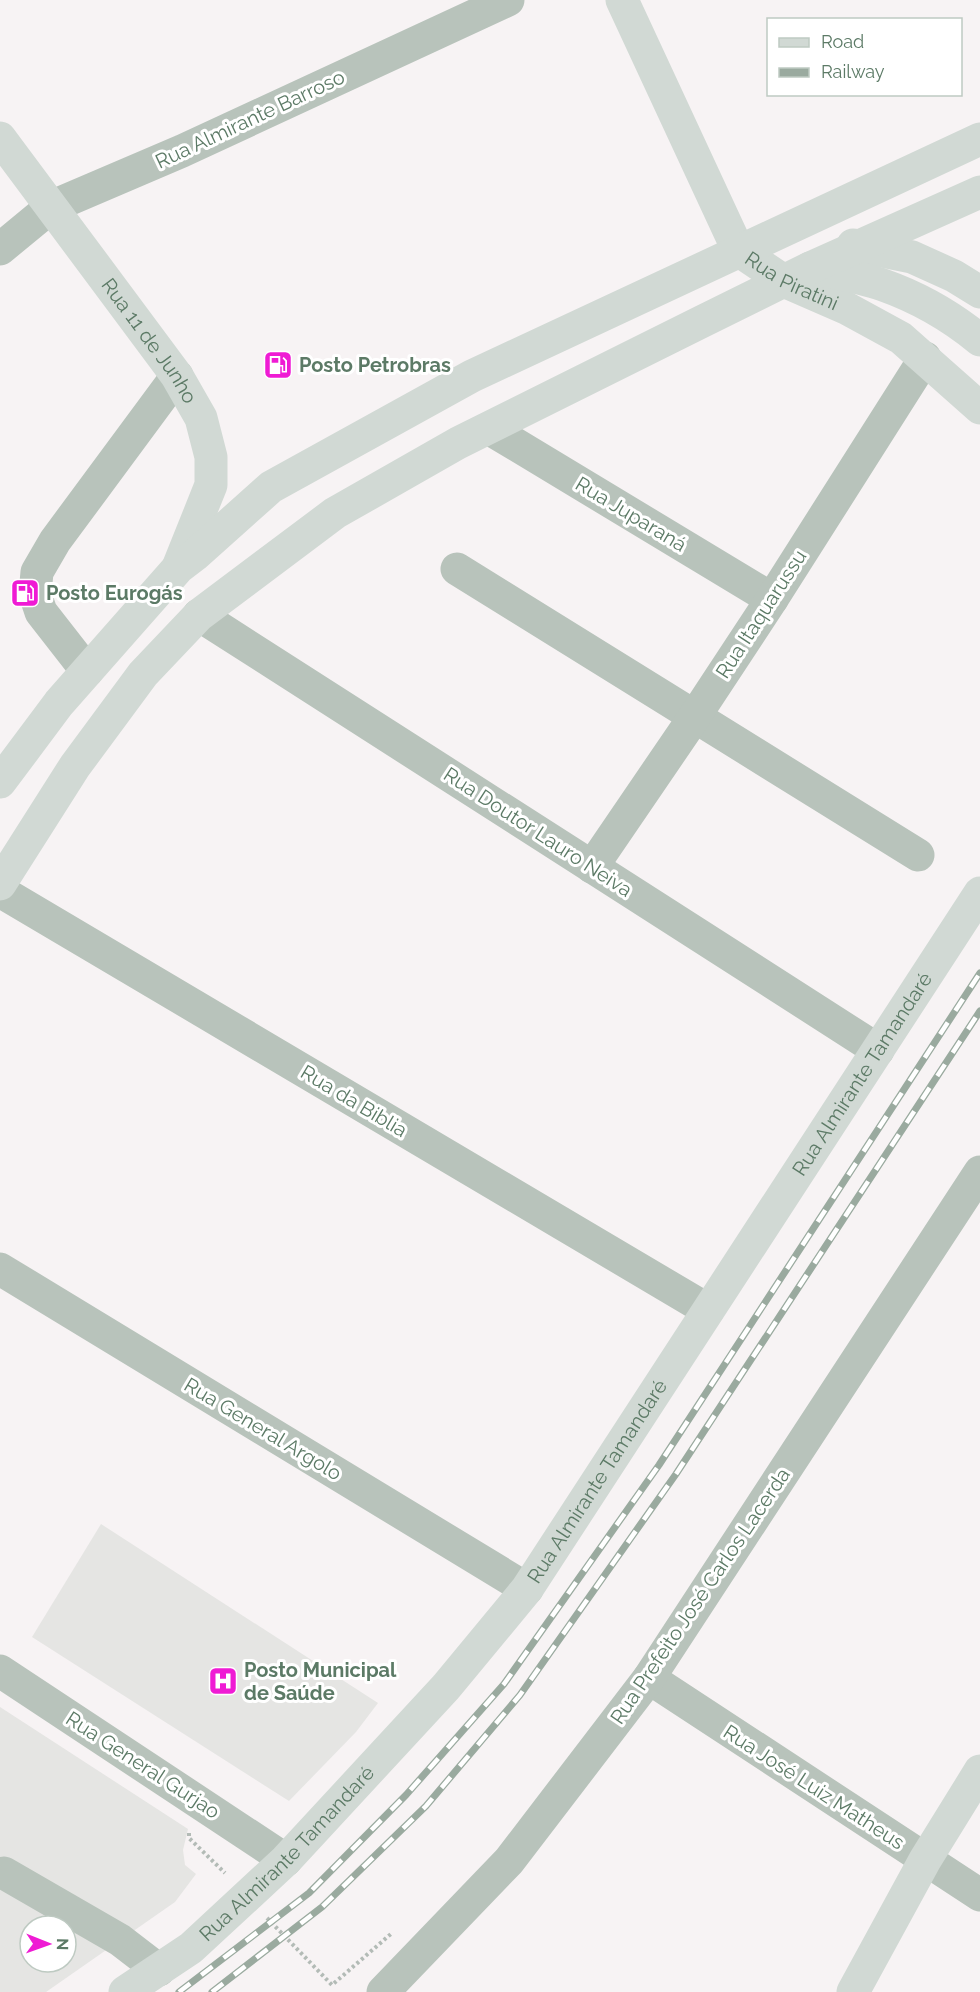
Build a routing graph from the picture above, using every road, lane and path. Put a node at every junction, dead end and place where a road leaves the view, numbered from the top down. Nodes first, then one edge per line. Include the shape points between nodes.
1 (508, 0) edge
2 (622, 0) edge
3 (0, 138) edge
4 (980, 139) edge
5 (980, 192) edge
6 (51, 207) junction
7 (858, 246) junction
8 (0, 249) edge
9 (738, 250) junction
10 (797, 274) junction
11 (980, 292) edge
12 (980, 340) edge
13 (925, 358) junction
14 (177, 376) junction
15 (980, 408) edge
16 (490, 429) junction
17 (178, 568) junction
18 (458, 569) dead end
19 (772, 599) junction
20 (199, 615) junction
21 (87, 671) junction
22 (695, 716) junction
23 (0, 782) edge
24 (918, 855) dead end
25 (592, 867) junction
26 (0, 884) edge
27 (0, 891) edge
28 (980, 893) edge
29 (878, 1050) junction
30 (980, 1172) edge
31 (0, 1269) edge
32 (708, 1310) junction
33 (527, 1589) junction
34 (0, 1671) edge
35 (649, 1678) junction
36 (980, 1770) edge
37 (286, 1860) junction
38 (925, 1860) junction
39 (213, 1862) dead end
40 (4, 1873) dead end
41 (229, 1878) dead end
42 (980, 1895) edge
43 (261, 1911) dead end
44 (868, 1962) junction
45 (159, 1970) junction
46 (332, 1985) dead end
47 (125, 1992) edge
48 (383, 1992) edge
49 (838, 1992) edge
50 (853, 1992) edge

1 - 6 street, Rua Almirante Barroso via 182,151
2 - 9 main road, Rua Piratini
3 - 6 main road, Rua 11 de Junho
4 - 9 main road
5 - 7 main road
6 - 8 street, Rua Almirante Barroso
6 - 14 main road, Rua 11 de Junho
7 - 9 main road via 805,243
7 - 10 main road
7 - 11 main road via 912,257
9 - 10 main road, Rua Piratini
9 - 17 main road via 472,376 271,487
10 - 12 main road via 882,285 920,301
10 - 13 main road, Rua Piratini via 846,308 901,338
10 - 16 main road
13 - 15 main road, Rua Piratini
13 - 19 street, Rua Itaquarussu
14 - 17 main road, Rua 11 de Junho via 201,418 211,457 210,485
14 - 21 street via 55,541 37,572 35,594 41,612
16 - 19 street, Rua Juparaná
16 - 20 main road via 336,513
17 - 21 main road
18 - 22 street
19 - 22 street, Rua Itaquarussu
20 - 25 street, Rua Doutor Lauro Neiva
20 - 26 main road via 144,674 75,766
21 - 23 main road
22 - 24 street
22 - 25 street, Rua Itaquarussu
25 - 29 street, Rua Doutor Lauro Neiva
27 - 32 street, Rua da Biblia
28 - 29 main road, Rua Almirante Tamandaré
29 - 32 main road, Rua Almirante Tamandaré
30 - 35 street, Rua Prefeito José Carlos Lacerda
31 - 33 street, Rua General Argolo
32 - 33 main road, Rua Almirante Tamandaré
33 - 37 main road, Rua Almirante Tamandaré via 446,1687
34 - 37 street, Rua General Gurjao
35 - 38 street, Rua José Luiz Matheus
35 - 48 street, Rua Prefeito José Carlos Lacerda via 509,1861
36 - 38 main road
37 - 45 main road, Rua Almirante Tamandaré via 191,1948
38 - 42 street, Rua José Luiz Matheus
38 - 44 main road
39 - 41 path
40 - 45 street via 120,1940
43 - 46 path
44 - 49 street
44 - 50 main road
45 - 47 main road, Rua Almirante Tamandaré

